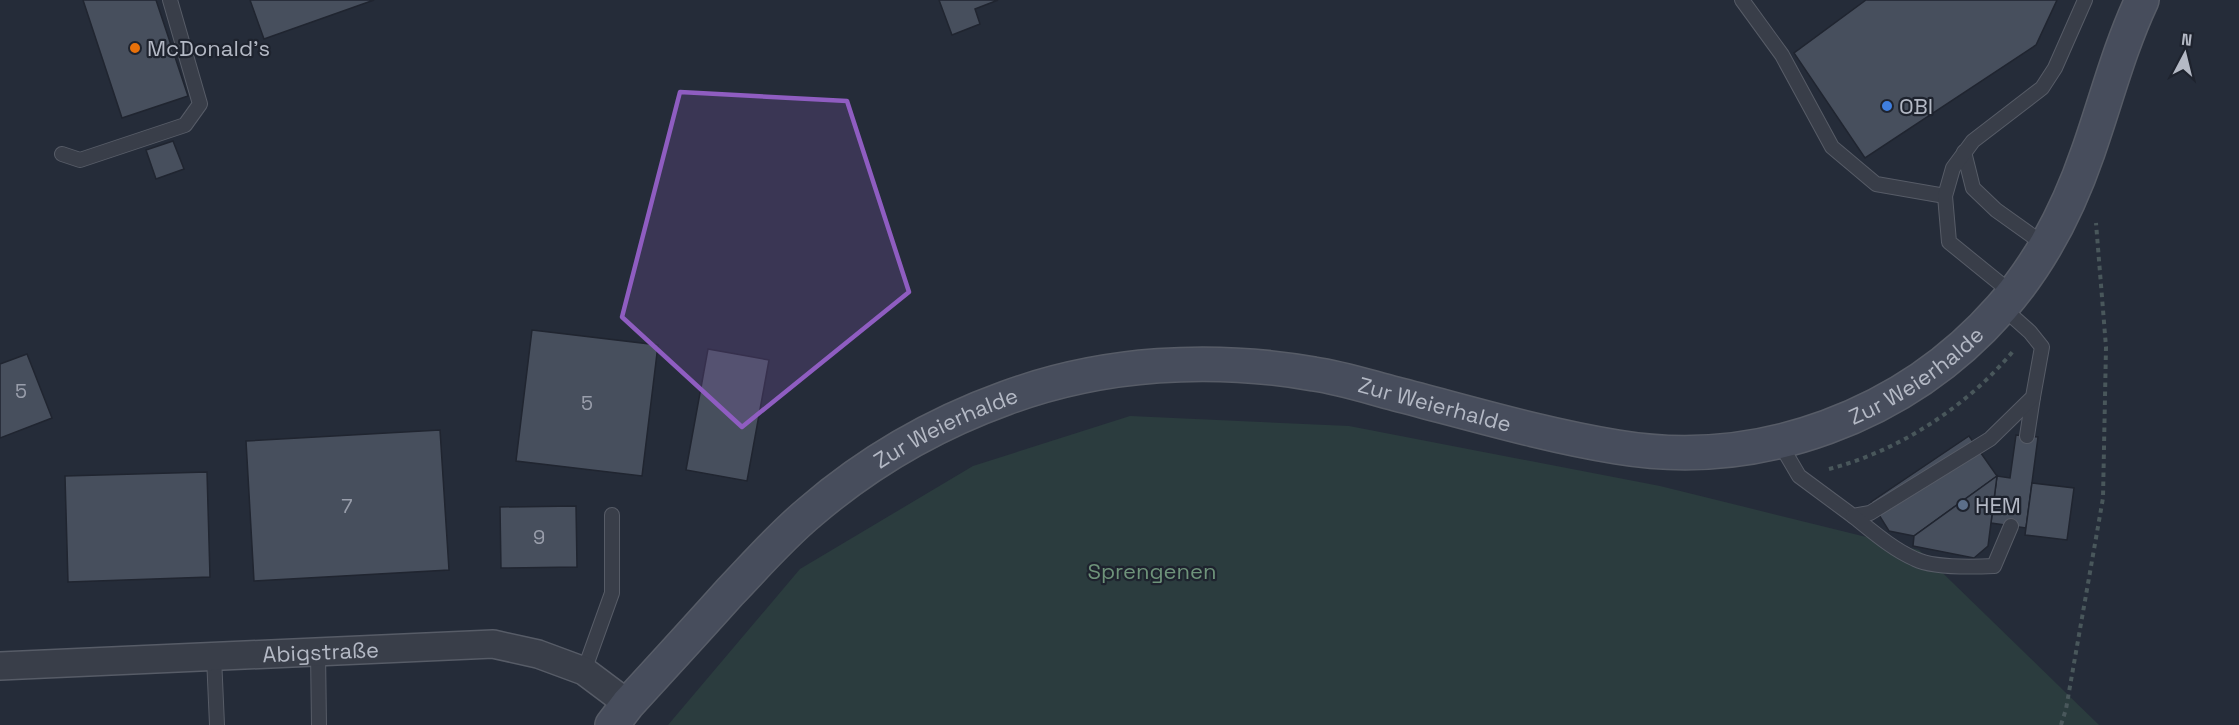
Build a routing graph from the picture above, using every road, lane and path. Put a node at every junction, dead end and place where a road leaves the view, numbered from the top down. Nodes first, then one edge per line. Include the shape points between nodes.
1 (170, 0) edge
2 (1742, 0) edge
3 (2085, 0) edge
4 (2142, 0) edge
5 (1964, 152) junction
6 (63, 154) dead end
7 (1945, 196) junction
8 (2096, 224) dead end
9 (2045, 245) junction
10 (2008, 300) junction
11 (2033, 397) junction
12 (2027, 436) dead end
13 (1779, 442) junction
14 (612, 515) dead end
15 (1853, 516) junction
16 (2011, 526) dead end
17 (318, 652) junction
18 (214, 657) junction
19 (0, 666) edge
20 (584, 671) junction
21 (620, 714) edge
22 (217, 725) edge
23 (320, 725) edge
24 (2061, 725) edge

1 - 6 lane via 200,104 185,125 80,160
2 - 7 lane via 1782,54 1833,147 1876,184
3 - 5 lane via 2042,88
4 - 9 street, Zur Weierhalde via 2069,200
5 - 7 lane via 1953,168
5 - 9 lane via 1973,188
7 - 10 lane via 1948,242
8 - 24 path via 2106,347 2103,498
9 - 10 street, Zur Weierhalde
10 - 11 lane via 2042,347
10 - 13 street, Zur Weierhalde via 1938,368 1901,393 1861,414
11 - 12 lane
11 - 15 lane via 1980,446 1870,513
13 - 15 lane via 1799,477
13 - 21 street, Zur Weierhalde via 1699,452 1619,448 1532,430 1317,374 1267,367 1166,364 1062,380 959,416 864,470 810,512 770,550
14 - 20 lane via 612,593
15 - 16 lane via 1916,560 1960,567 1994,566
17 - 18 street, Abigstraße
17 - 20 street, Abigstraße via 493,644 538,654
17 - 23 lane
18 - 19 street, Abigstraße
18 - 22 lane
20 - 21 street, Abigstraße

